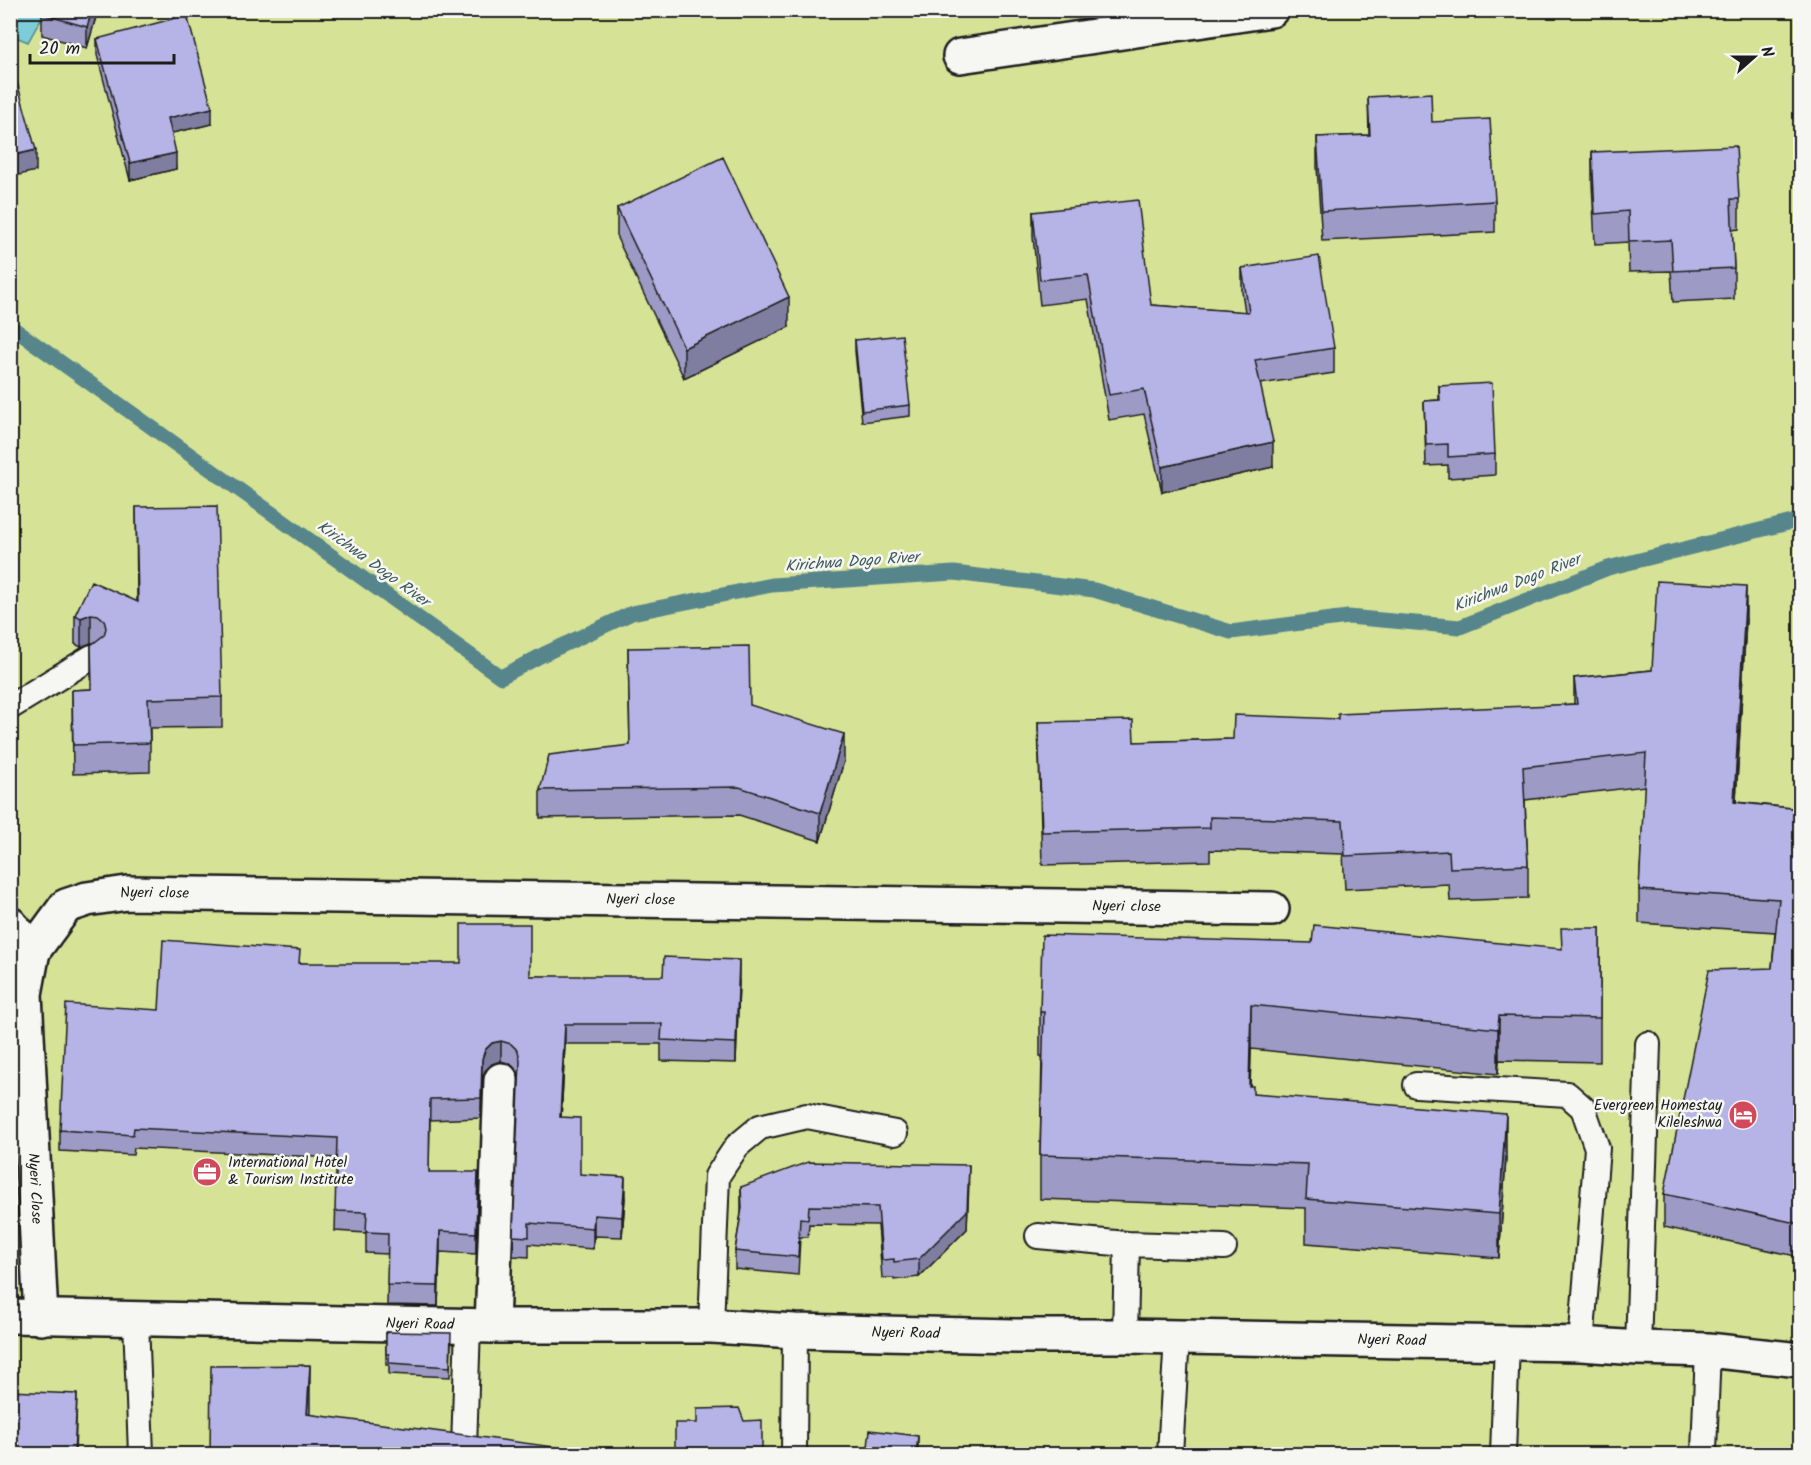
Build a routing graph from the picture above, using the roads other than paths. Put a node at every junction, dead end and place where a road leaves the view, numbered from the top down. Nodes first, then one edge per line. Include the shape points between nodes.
1 (1271, 10) edge
2 (960, 56) dead end
3 (92, 657) edge
4 (10, 707) edge
5 (1272, 909) dead end
6 (10, 924) edge
7 (33, 951) junction
8 (1648, 1044) dead end
9 (501, 1080) dead end
10 (1416, 1085) dead end
11 (895, 1133) dead end
12 (1038, 1236) dead end
13 (1127, 1244) junction
14 (1224, 1247) dead end
15 (26, 1317) edge
16 (136, 1320) junction
17 (480, 1326) junction
18 (711, 1326) junction
19 (795, 1330) junction
20 (1125, 1336) junction
21 (1177, 1337) junction
22 (1507, 1342) junction
23 (1581, 1344) junction
24 (1638, 1348) junction
25 (1708, 1350) junction
26 (1800, 1360) edge
27 (464, 1448) edge
28 (141, 1455) edge
29 (794, 1455) edge
30 (1170, 1455) edge
31 (1503, 1455) edge
32 (1705, 1455) edge

1 - 2 street
3 - 4 lane
5 - 7 street, Nyeri close via 128,893 66,906
6 - 7 street
7 - 15 street, Nyeri Close via 25,994
8 - 24 lane
9 - 17 street
10 - 23 lane via 1568,1094 1583,1108 1597,1148
11 - 18 lane via 807,1116 760,1127 737,1146 717,1176
12 - 13 lane
13 - 14 lane
13 - 20 lane
15 - 16 street, Nyeri Road
16 - 17 street, Nyeri Road
16 - 28 lane
17 - 18 street, Nyeri Road
17 - 27 lane
18 - 19 street, Nyeri Road
19 - 20 street, Nyeri Road
19 - 29 lane
20 - 21 street, Nyeri Road
21 - 22 street, Nyeri Road
21 - 30 lane
22 - 23 street, Nyeri Road
22 - 31 lane
23 - 24 street, Nyeri Road
24 - 25 street, Nyeri Road
25 - 26 street, Nyeri Road
25 - 32 lane

